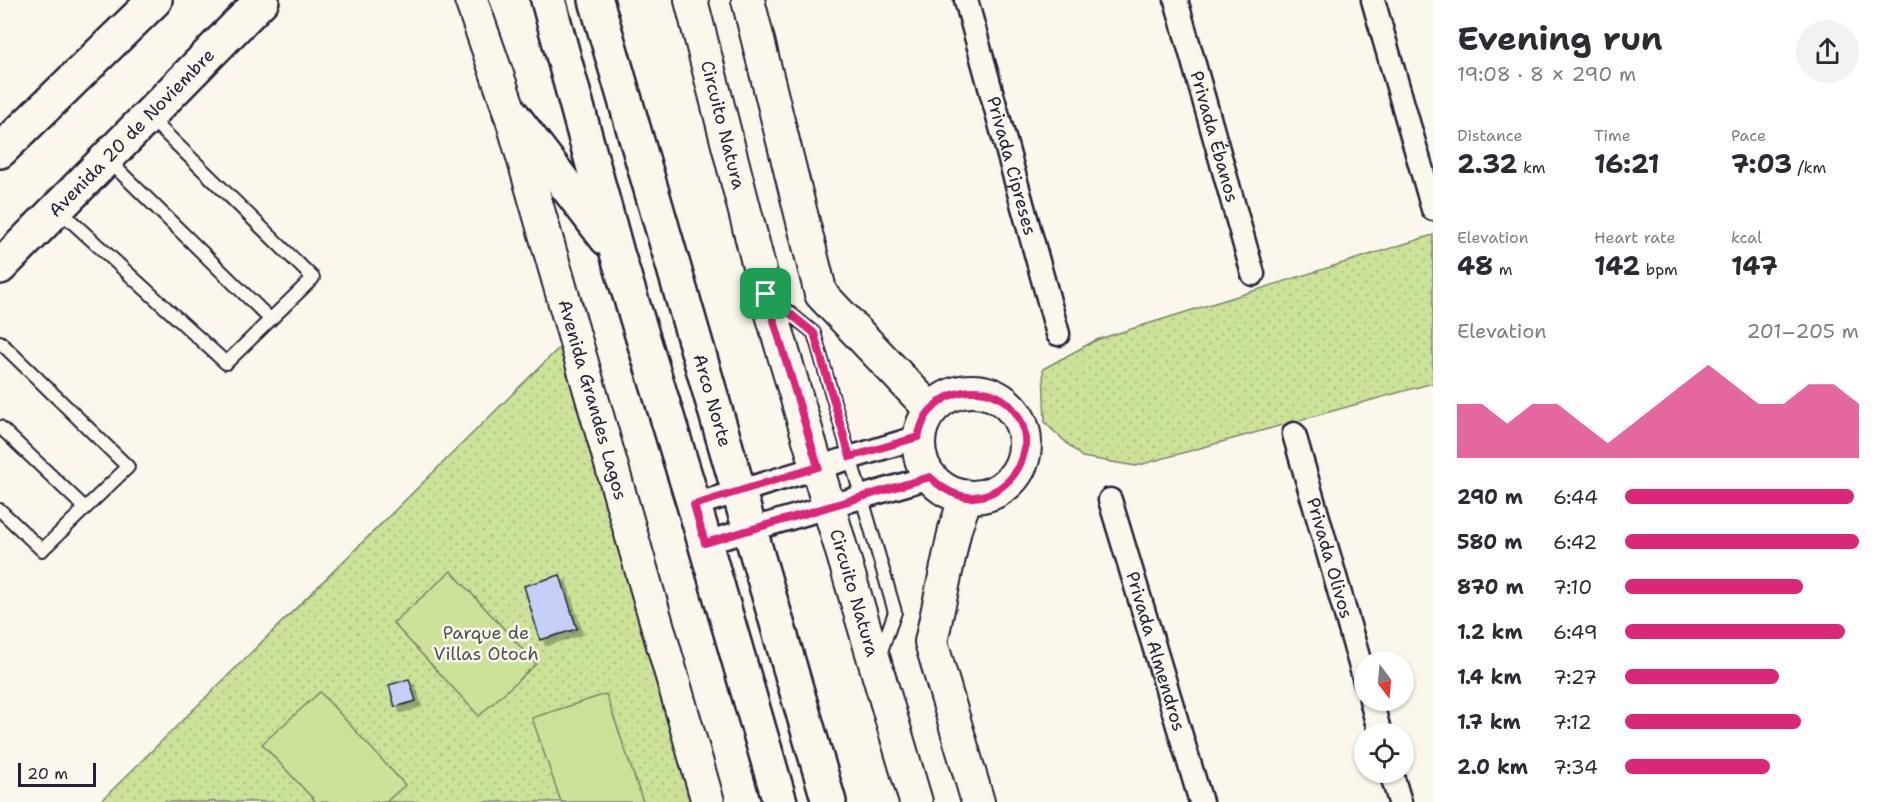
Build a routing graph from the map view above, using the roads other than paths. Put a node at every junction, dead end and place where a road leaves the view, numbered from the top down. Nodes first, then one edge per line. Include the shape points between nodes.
1 (155, 0) edge
2 (262, 0) edge
3 (471, 0) edge
4 (548, 0) edge
5 (596, 0) edge
6 (691, 0) edge
7 (748, 0) edge
8 (966, 0) edge
9 (1176, 0) edge
10 (1373, 0) edge
11 (510, 112) junction
12 (148, 116) junction
13 (0, 151) edge
14 (107, 159) junction
15 (1433, 208) edge
16 (58, 209) junction
17 (617, 253) junction
18 (0, 267) edge
19 (1253, 274) dead end
20 (766, 294) junction
21 (270, 319) junction
22 (1058, 334) dead end
23 (0, 342) edge
24 (925, 423) junction
25 (0, 427) edge
26 (1294, 434) dead end
27 (850, 457) junction
28 (818, 467) junction
29 (930, 477) junction
30 (737, 491) junction
31 (862, 497) junction
32 (966, 497) junction
33 (1110, 500) dead end
34 (694, 505) junction
35 (829, 507) junction
36 (86, 508) junction
37 (0, 510) edge
38 (749, 531) junction
39 (705, 543) junction
40 (1356, 651) edge
41 (876, 667) junction
42 (1394, 783) edge
43 (708, 802) edge
44 (780, 802) edge
45 (829, 802) edge
46 (916, 802) edge
47 (978, 802) edge
48 (1201, 802) edge
49 (1400, 802) edge

1 - 13 main road
2 - 12 main road, Avenida 20 de Noviembre
3 - 11 street, Avenida Grandes Lagos
4 - 17 main road
5 - 30 main road, Arco Norte
6 - 20 street, Circuito Natura
7 - 24 street via 821,294
8 - 22 street, Privada Cipreses
9 - 19 street, Privada Ébanos
10 - 15 street
11 - 17 main road
11 - 43 street, Avenida Grandes Lagos
12 - 14 main road, Avenida 20 de Noviembre
12 - 21 lane via 313,278
14 - 16 main road, Avenida 20 de Noviembre
14 - 21 lane
16 - 18 main road, Avenida 20 de Noviembre
16 - 21 lane via 226,363
17 - 34 main road
20 - 27 lane via 814,333
20 - 28 street, Circuito Natura
23 - 36 lane via 128,467
24 - 27 street
24 - 29 street via 919,452
24 - 32 street via 945,398 962,391 980,391 998,397 1012,408 1022,424 1026,442 1015,476 1001,489 984,496
25 - 36 lane
26 - 40 street, Privada Olivos
27 - 28 street
27 - 31 lane
28 - 30 street
28 - 35 street, Circuito Natura
29 - 31 street
29 - 32 street via 952,494
30 - 34 street
30 - 38 main road, Arco Norte
31 - 35 street
31 - 41 lane via 895,612
32 - 47 street via 955,529 931,642
33 - 48 street, Privada Almendros
34 - 39 main road
35 - 38 street
35 - 41 street, Circuito Natura
36 - 37 lane via 42,550
38 - 39 street
38 - 45 main road, Arco Norte
39 - 44 main road
41 - 46 street, Circuito Natura
42 - 49 street

